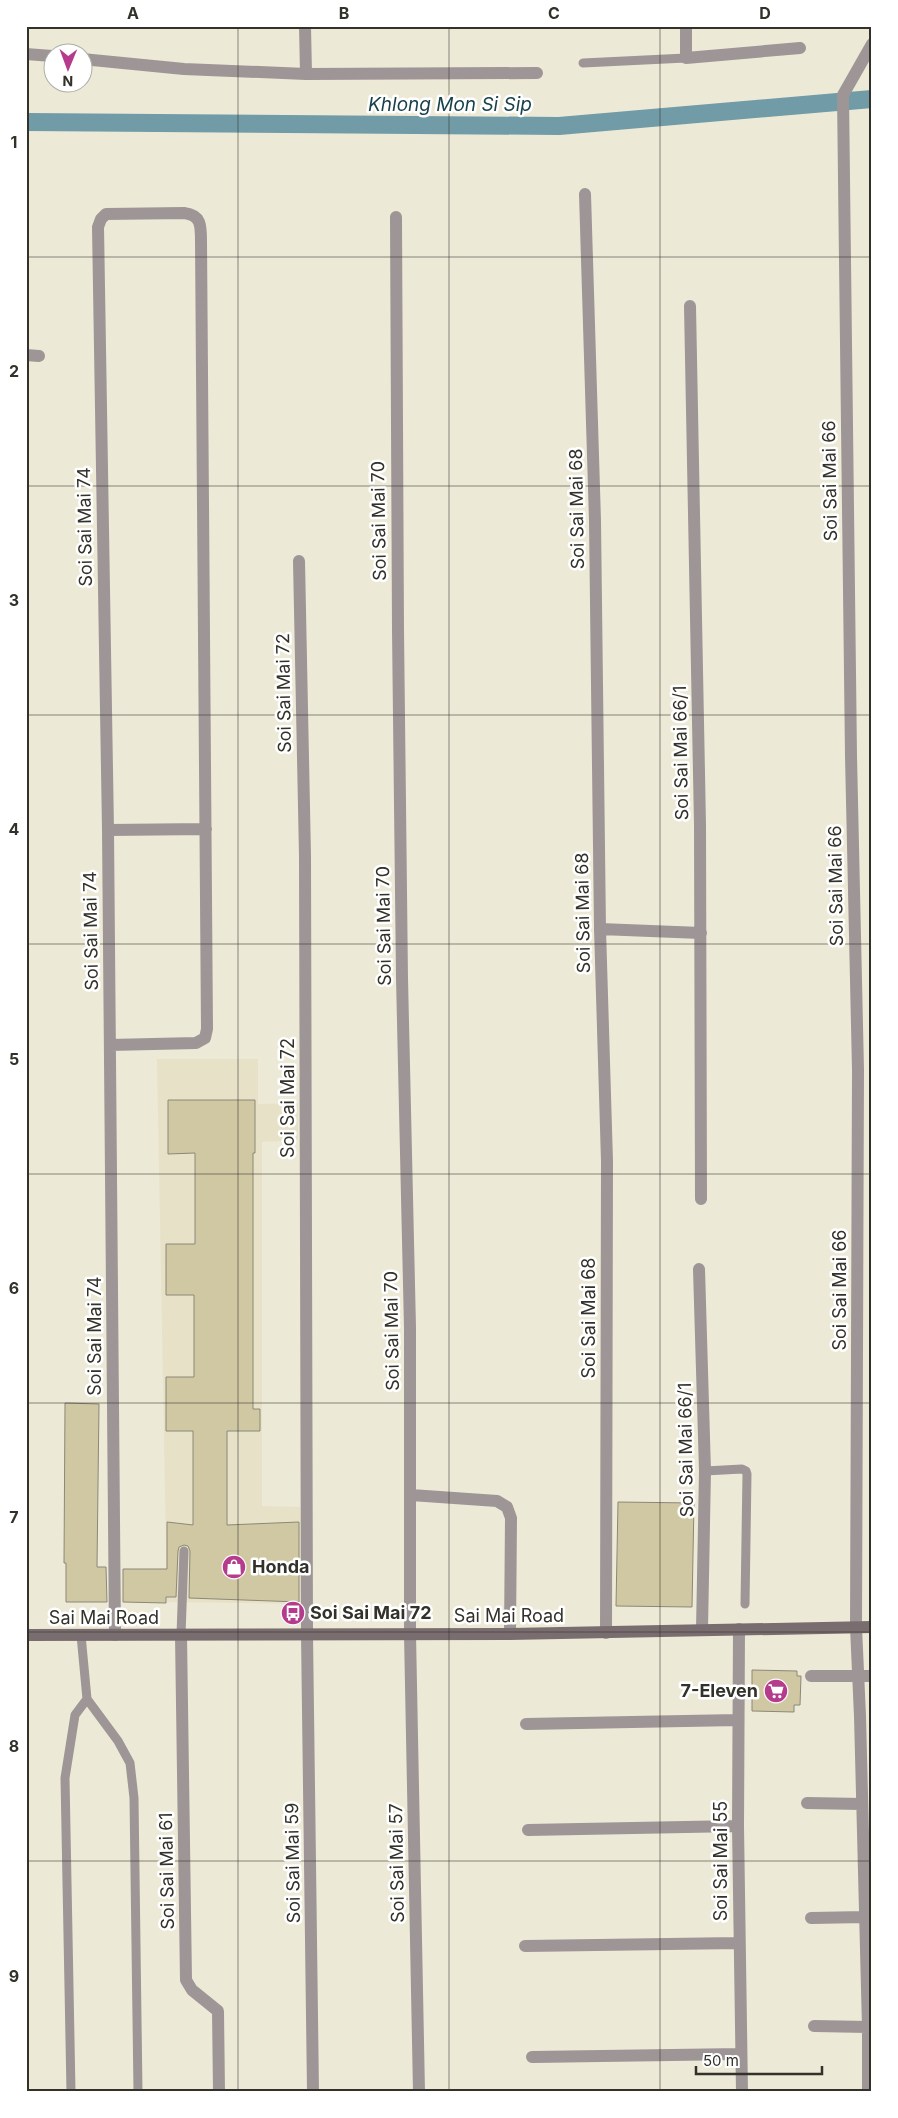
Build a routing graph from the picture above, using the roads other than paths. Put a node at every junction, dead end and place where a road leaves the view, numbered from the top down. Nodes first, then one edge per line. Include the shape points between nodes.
1 (305, 26) edge
2 (686, 26) edge
3 (872, 44) edge
4 (800, 48) dead end
5 (26, 54) edge
6 (42, 55) edge
7 (686, 58) junction
8 (92, 60) edge
9 (583, 63) dead end
10 (537, 73) dead end
11 (306, 74) junction
12 (586, 194) dead end
13 (396, 217) dead end
14 (690, 306) dead end
15 (298, 561) dead end
16 (108, 830) junction
17 (206, 830) junction
18 (600, 929) junction
19 (701, 932) junction
20 (110, 1046) junction
21 (702, 1199) dead end
22 (699, 1269) dead end
23 (705, 1470) junction
24 (411, 1495) junction
25 (184, 1551) dead end
26 (745, 1604) dead end
27 (856, 1627) junction
28 (872, 1627) edge
29 (739, 1629) junction
30 (702, 1630) junction
31 (606, 1633) junction
32 (307, 1634) junction
33 (410, 1634) junction
34 (510, 1634) junction
35 (26, 1635) edge
36 (81, 1635) junction
37 (115, 1635) junction
38 (181, 1635) junction
39 (810, 1676) dead end
40 (858, 1676) junction
41 (872, 1676) edge
42 (87, 1699) junction
43 (738, 1720) junction
44 (526, 1724) dead end
45 (807, 1804) dead end
46 (862, 1804) junction
47 (738, 1826) junction
48 (528, 1830) dead end
49 (865, 1917) junction
50 (811, 1918) dead end
51 (739, 1943) junction
52 (525, 1946) dead end
53 (814, 2026) dead end
54 (868, 2027) junction
55 (741, 2054) junction
56 (532, 2057) dead end
57 (71, 2092) edge
58 (138, 2092) edge
59 (219, 2092) edge
60 (313, 2092) edge
61 (419, 2092) edge
62 (742, 2092) edge
63 (868, 2092) edge

1 - 11 street
2 - 7 street
3 - 27 street, Soi Sai Mai 66 via 843,95 858,1070
4 - 7 street
5 - 6 street
7 - 9 lane
8 - 11 street via 184,69
10 - 11 street
12 - 18 street, Soi Sai Mai 68 via 595,521
13 - 24 street, Soi Sai Mai 70 via 398,620
14 - 19 street, Soi Sai Mai 66/1
15 - 32 street, Soi Sai Mai 72 via 305,856
16 - 17 street
16 - 17 street, Soi Sai Mai 74 via 98,228 106,214 184,213 192,214 201,226
16 - 20 street, Soi Sai Mai 74
17 - 20 street via 207,1029 204,1038 196,1043
18 - 19 street
18 - 31 street, Soi Sai Mai 68 via 607,1161
19 - 21 street, Soi Sai Mai 66/1
20 - 37 street, Soi Sai Mai 74
22 - 23 street, Soi Sai Mai 66/1
23 - 26 lane via 746,1471
23 - 30 street, Soi Sai Mai 66/1
24 - 33 street, Soi Sai Mai 70
24 - 34 street via 497,1501 507,1507 511,1518
25 - 38 lane
27 - 28 main road, Sai Mai Road
27 - 29 main road, Sai Mai Road
27 - 40 street, Soi Sai Mai 66
29 - 30 main road, Sai Mai Road
29 - 43 street, Soi Sai Mai 55
30 - 31 main road, Sai Mai Road
31 - 34 main road, Sai Mai Road
32 - 33 main road, Sai Mai Road
32 - 38 main road, Sai Mai Road
32 - 60 street, Soi Sai Mai 59
33 - 34 main road, Sai Mai Road
33 - 61 street, Soi Sai Mai 57
35 - 36 main road, Sai Mai Road
36 - 37 main road, Sai Mai Road
36 - 42 lane
37 - 38 main road, Sai Mai Road
38 - 59 street, Soi Sai Mai 61 via 186,1980 192,1990 218,2011
39 - 40 street
40 - 41 street
40 - 46 street, Soi Sai Mai 66
42 - 57 lane via 75,1715 65,1778
42 - 58 lane via 130,1763 134,1798
43 - 44 street
43 - 47 street, Soi Sai Mai 55
45 - 46 street
46 - 49 street, Soi Sai Mai 66
47 - 48 street
47 - 51 street, Soi Sai Mai 55
49 - 50 street
49 - 54 street, Soi Sai Mai 66
51 - 52 street
51 - 55 street, Soi Sai Mai 55
53 - 54 street
54 - 63 street, Soi Sai Mai 66
55 - 56 street
55 - 62 street, Soi Sai Mai 55

